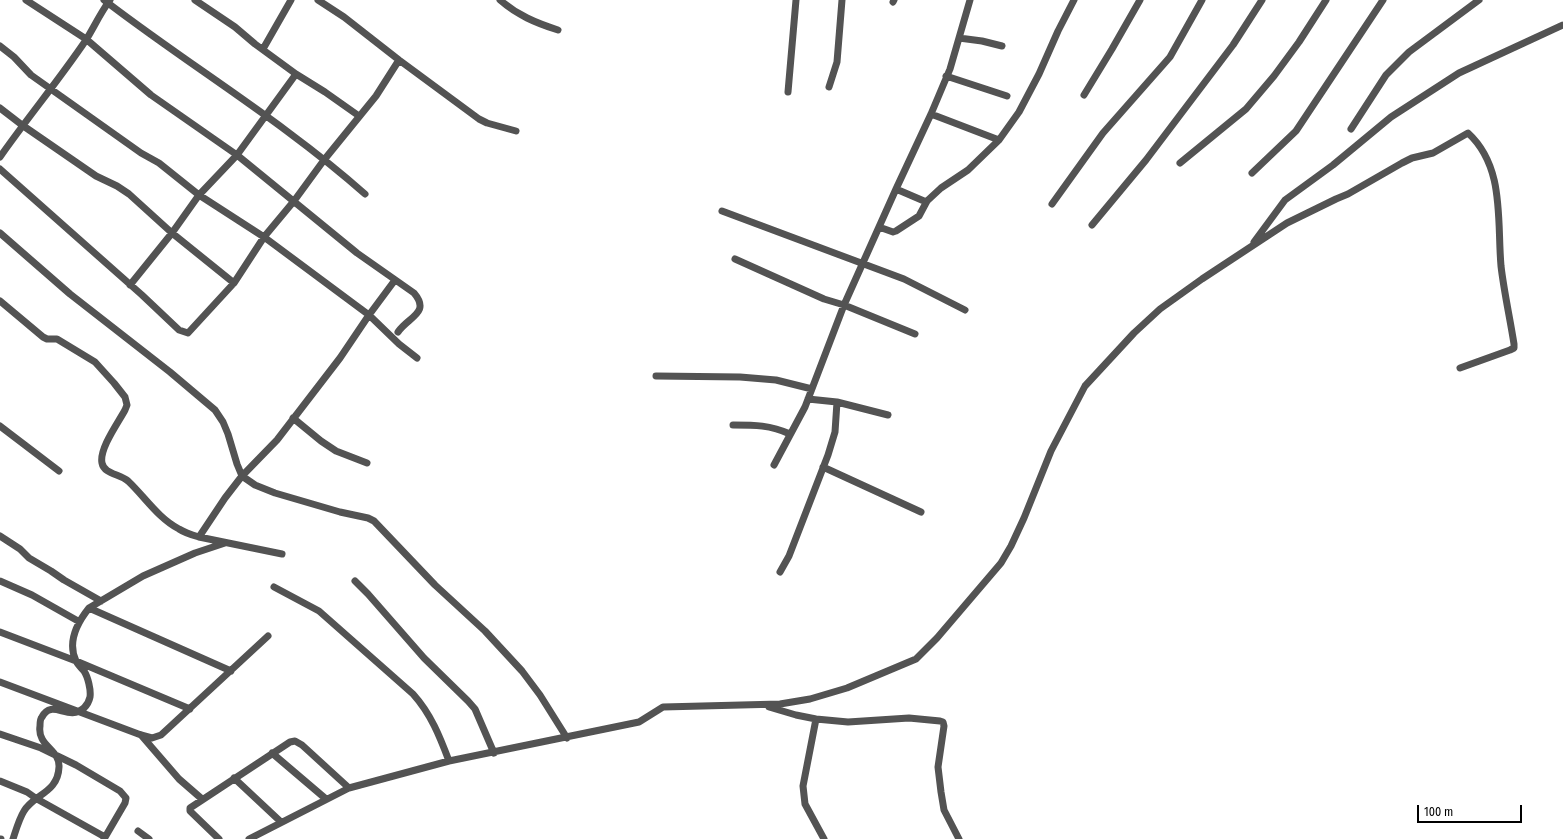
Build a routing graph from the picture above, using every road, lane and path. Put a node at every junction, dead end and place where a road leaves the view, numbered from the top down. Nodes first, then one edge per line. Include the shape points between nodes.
1 (26, 0) edge
2 (196, 0) edge
3 (291, 0) edge
4 (318, 0) edge
5 (500, 0) edge
6 (796, 0) edge
7 (842, 0) edge
8 (970, 0) edge
9 (1074, 0) edge
10 (1140, 0) edge
11 (1202, 0) edge
12 (1262, 0) edge
13 (1326, 0) edge
14 (1383, 0) edge
15 (1479, 0) edge
16 (108, 1) edge
17 (1563, 25) edge
18 (558, 30) dead end
19 (959, 38) junction
20 (86, 40) junction
21 (0, 46) edge
22 (1002, 46) dead end
23 (263, 49) junction
24 (399, 60) junction
25 (296, 74) junction
26 (946, 76) junction
27 (829, 87) dead end
28 (52, 88) junction
29 (788, 92) dead end
30 (1084, 95) dead end
31 (1007, 96) dead end
32 (0, 108) edge
33 (931, 114) junction
34 (265, 115) junction
35 (359, 116) junction
36 (22, 125) junction
37 (1351, 129) dead end
38 (516, 131) dead end
39 (999, 140) junction
40 (237, 155) junction
41 (0, 157) edge
42 (324, 160) junction
43 (1180, 163) dead end
44 (0, 169) edge
45 (1252, 173) dead end
46 (896, 189) junction
47 (365, 194) dead end
48 (199, 195) junction
49 (294, 201) junction
50 (927, 201) junction
51 (1052, 204) dead end
52 (722, 211) dead end
53 (1092, 225) dead end
54 (879, 227) junction
55 (0, 233) edge
56 (172, 233) junction
57 (264, 237) junction
58 (1251, 246) junction
59 (735, 259) dead end
60 (863, 262) junction
61 (395, 280) junction
62 (234, 283) junction
63 (130, 285) junction
64 (0, 301) edge
65 (844, 305) junction
66 (965, 310) dead end
67 (369, 314) junction
68 (398, 332) dead end
69 (915, 334) dead end
70 (416, 358) dead end
71 (1460, 368) dead end
72 (656, 376) dead end
73 (812, 389) junction
74 (808, 399) junction
75 (837, 402) junction
76 (888, 415) dead end
77 (293, 418) junction
78 (733, 424) dead end
79 (0, 426) edge
80 (790, 434) junction
81 (367, 463) dead end
82 (774, 465) dead end
83 (823, 467) junction
84 (59, 471) dead end
85 (242, 476) junction
86 (921, 512) dead end
87 (0, 536) edge
88 (199, 537) junction
89 (227, 542) junction
90 (282, 554) dead end
91 (780, 572) dead end
92 (0, 581) edge
93 (355, 582) dead end
94 (274, 587) dead end
95 (101, 601) junction
96 (89, 608) junction
97 (78, 622) junction
98 (0, 632) edge
99 (268, 636) dead end
100 (76, 661) junction
101 (231, 671) junction
102 (0, 682) edge
103 (762, 705) junction
104 (190, 708) junction
105 (79, 712) junction
106 (816, 719) junction
107 (0, 734) edge
108 (141, 735) junction
109 (567, 738) junction
110 (272, 753) junction
111 (494, 753) junction
112 (57, 756) junction
113 (449, 762) junction
114 (234, 778) junction
115 (0, 781) edge
116 (349, 788) junction
117 (37, 799) junction
118 (202, 799) junction
119 (326, 799) junction
120 (282, 822) junction
121 (138, 831) dead end
122 (104, 838) edge
123 (13, 839) edge
124 (149, 839) edge
125 (219, 839) edge
126 (249, 839) edge
127 (824, 839) edge
128 (959, 839) edge

1 - 20 street
2 - 23 street
3 - 23 street
4 - 24 street
5 - 18 street via 532,21
6 - 29 street
7 - 27 street via 837,62
8 - 19 street
9 - 39 street via 1019,112
10 - 30 street
11 - 51 street via 1170,57 1104,133
12 - 53 street via 1233,45 1146,160
13 - 43 street via 1282,64 1246,109
14 - 45 street via 1296,131
15 - 37 street via 1409,52 1386,75
16 - 20 street
16 - 34 street
17 - 58 street via 1459,73 1391,117 1333,165 1285,200
19 - 22 street
19 - 26 street
20 - 28 street
20 - 40 street via 150,95
21 - 28 street via 31,75
23 - 25 street
24 - 35 street via 380,91
24 - 38 street via 479,119
25 - 34 street
25 - 35 street
26 - 31 street
26 - 33 street
28 - 36 street
28 - 48 street via 141,154 159,163
32 - 36 street
33 - 39 street
33 - 46 street
34 - 40 street
34 - 42 street
35 - 42 street
36 - 41 street
36 - 56 street via 96,176 129,194
39 - 50 street via 968,170
40 - 48 street
40 - 49 street
42 - 47 street
42 - 49 street
44 - 63 street
46 - 50 street
46 - 54 street
48 - 56 street
48 - 57 street
49 - 57 street
49 - 61 street via 357,253
50 - 54 street via 921,214 900,229 893,232
52 - 60 street
54 - 60 street
55 - 85 street via 70,294 215,410 228,434
56 - 62 street
56 - 63 street
57 - 62 street
57 - 67 street
58 - 71 street via 1287,223 1348,194 1402,163 1433,153 1468,133 1475,139 1491,166 1496,186 1501,267 1514,348
58 - 103 street via 1160,309 1085,386 1051,451 1011,546 962,610 926,650 908,663 847,688 810,699
59 - 65 street via 824,299
60 - 65 street
60 - 66 street via 904,279
61 - 67 street
61 - 68 street via 414,293 420,305 419,312
62 - 63 street via 188,333 179,330
64 - 88 street via 43,337 57,339 95,362 114,383 125,397 127,405 104,449 102,464 106,471 127,480 178,529
65 - 69 street
65 - 73 street
67 - 70 street
67 - 77 street via 340,358
72 - 73 street via 776,380
73 - 74 street
74 - 75 street
74 - 80 street
75 - 76 street
75 - 83 street via 835,432
77 - 81 street via 336,451
77 - 85 street
78 - 80 street via 763,425
79 - 84 street
80 - 82 street
83 - 86 street
83 - 91 street via 789,556
85 - 88 street
85 - 109 street via 255,485 275,493 374,521 522,671
87 - 95 street via 29,558
88 - 89 street
89 - 90 street
89 - 95 street via 143,576
92 - 97 street via 32,595
93 - 111 street via 424,658 468,701
94 - 113 street via 320,611 413,694 431,718
95 - 96 street
96 - 97 street
96 - 101 street
97 - 100 street via 73,642
98 - 100 street
99 - 101 street
100 - 104 street
100 - 105 street via 85,673 90,696 88,704
101 - 104 street
102 - 105 street
103 - 106 street
103 - 109 street via 664,707 639,722
104 - 108 street via 157,737
105 - 108 street
105 - 112 street via 72,714 53,709 41,718 39,730 43,742
106 - 127 street via 803,786 805,804
106 - 128 street via 848,722 909,718 943,722 938,767 941,792 944,810
107 - 112 street
108 - 118 street via 179,779
109 - 111 street
110 - 114 street
110 - 116 street via 290,742 299,742
110 - 119 street
111 - 113 street
112 - 117 street via 59,770 56,778 51,787
112 - 122 street via 120,791 126,798
113 - 116 street
114 - 118 street
114 - 120 street
115 - 117 street
116 - 119 street
117 - 122 street
117 - 123 street via 25,810
118 - 125 street via 190,808 190,811
119 - 120 street
120 - 126 street
121 - 124 street

